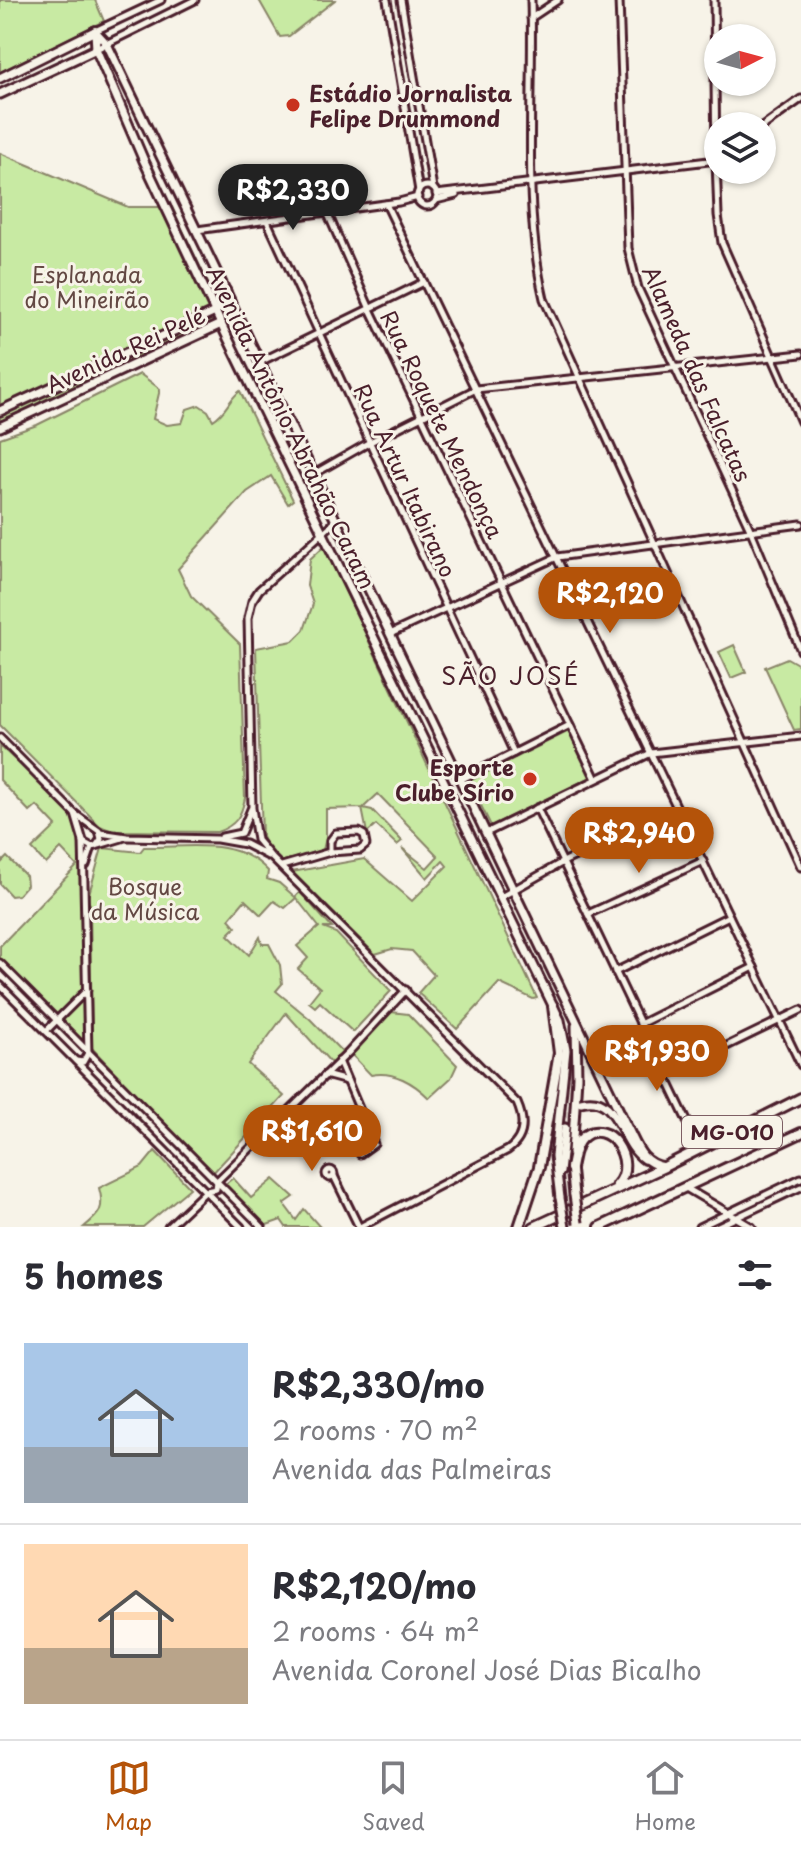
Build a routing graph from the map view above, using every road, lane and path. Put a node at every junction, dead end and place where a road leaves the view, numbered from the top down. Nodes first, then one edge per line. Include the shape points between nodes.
1 (161, 0) edge
2 (195, 0) edge
3 (387, 0) edge
4 (402, 0) edge
5 (531, 0) edge
6 (558, 0) edge
7 (619, 0) edge
8 (714, 0) edge
9 (531, 18) junction
10 (95, 31) junction
11 (107, 44) junction
12 (96, 49) junction
13 (0, 78) edge
14 (0, 94) edge
15 (801, 99) edge
16 (716, 112) edge
17 (776, 117) edge
18 (158, 153) junction
19 (144, 160) junction
20 (704, 162) edge
21 (624, 173) junction
22 (171, 179) junction
23 (532, 184) junction
24 (717, 184) edge
25 (157, 187) junction
26 (418, 194) junction
27 (435, 194) junction
28 (399, 202) junction
29 (388, 204) junction
30 (422, 204) junction
31 (327, 212) junction
32 (267, 221) junction
33 (196, 231) junction
34 (424, 282) junction
35 (226, 291) junction
36 (370, 309) junction
37 (215, 312) junction
38 (221, 324) junction
39 (319, 333) junction
40 (152, 342) junction
41 (801, 354) edge
42 (771, 357) junction
43 (139, 362) junction
44 (260, 362) junction
45 (676, 369) junction
46 (580, 379) junction
47 (476, 389) junction
48 (31, 396) junction
49 (65, 396) junction
50 (0, 411) edge
51 (422, 416) junction
52 (801, 422) edge
53 (0, 427) edge
54 (370, 442) junction
55 (314, 474) junction
56 (336, 521) junction
57 (801, 524) edge
58 (751, 531) junction
59 (322, 532) junction
60 (653, 544) junction
61 (557, 557) junction
62 (501, 581) junction
63 (448, 606) junction
64 (390, 634) junction
65 (801, 651) edge
66 (425, 706) junction
67 (412, 712) junction
68 (570, 725) junction
69 (801, 736) edge
70 (1, 739) edge
71 (743, 742) junction
72 (514, 753) junction
73 (651, 753) junction
74 (596, 779) junction
75 (460, 780) junction
76 (252, 808) junction
77 (537, 808) junction
78 (677, 808) junction
79 (75, 814) junction
80 (98, 831) junction
81 (256, 831) junction
82 (242, 832) junction
83 (486, 834) junction
84 (127, 837) junction
85 (83, 838) junction
86 (217, 839) junction
87 (257, 840) junction
88 (246, 844) junction
89 (94, 846) junction
90 (330, 852) junction
91 (272, 858) junction
92 (703, 861) junction
93 (563, 862) junction
94 (281, 867) junction
95 (801, 867) edge
96 (84, 874) junction
97 (514, 891) junction
98 (501, 897) junction
99 (588, 914) junction
100 (730, 916) junction
101 (0, 963) edge
102 (754, 967) junction
103 (615, 972) junction
104 (0, 985) edge
105 (88, 989) junction
106 (406, 990) junction
107 (553, 1006) junction
108 (801, 1010) edge
109 (573, 1014) junction
110 (57, 1021) junction
111 (780, 1021) junction
112 (640, 1024) junction
113 (46, 1031) junction
114 (88, 1053) junction
115 (76, 1061) junction
116 (339, 1061) junction
117 (801, 1065) edge
118 (324, 1075) junction
119 (665, 1076) junction
120 (347, 1081) junction
121 (801, 1098) edge
122 (581, 1102) dead end
123 (565, 1128) tunnel mouth
124 (801, 1133) edge
125 (700, 1148) junction
126 (360, 1154) dead end
127 (645, 1160) junction
128 (664, 1167) junction
129 (571, 1168) junction
130 (334, 1176) dead end
131 (801, 1178) edge
132 (217, 1181) junction
133 (558, 1186) junction
134 (801, 1187) edge
135 (686, 1188) junction
136 (614, 1189) junction
137 (206, 1191) junction
138 (730, 1212) junction
139 (737, 1217) junction
140 (614, 1224) edge
141 (579, 1226) edge
142 (168, 1227) edge
143 (241, 1227) edge
144 (262, 1227) edge
145 (360, 1227) edge
146 (519, 1227) edge
147 (534, 1227) edge
148 (565, 1227) edge
149 (600, 1227) edge
150 (699, 1227) edge
151 (716, 1227) edge
152 (752, 1227) edge

1 - 10 street
2 - 11 street
3 - 26 street
4 - 27 street
5 - 9 street
6 - 9 street
7 - 21 street, Alameda das Falcatas
8 - 16 street
9 - 23 street
10 - 11 main road, Avenida Antônio Abrahão Caram
10 - 12 main road, Avenida Antônio Abrahão Caram
10 - 13 main road
11 - 12 street
11 - 18 main road, Avenida Antônio Abrahão Caram
12 - 14 main road
12 - 19 main road, Avenida Antônio Abrahão Caram
15 - 17 street
18 - 19 main road
18 - 22 main road, Avenida Antônio Abrahão Caram
19 - 25 main road, Avenida Antônio Abrahão Caram
20 - 21 street
21 - 23 street
21 - 45 street, Alameda das Falcatas via 628,248 638,288
22 - 25 main road
22 - 33 main road, Avenida Antônio Abrahão Caram
23 - 27 street
23 - 46 street via 544,299
24 - 42 street via 722,243
25 - 37 main road, Avenida Antônio Abrahão Caram
26 - 27 street via 427,186
26 - 28 street
26 - 30 street
27 - 30 street via 431,204
28 - 29 street
28 - 30 street
29 - 31 street
29 - 34 street
31 - 32 street
31 - 36 street, Rua Roquete Mendonça
32 - 33 street
32 - 39 street, Rua Artur Itabirano
33 - 35 main road, Avenida Antônio Abrahão Caram
34 - 36 street
34 - 47 street
35 - 37 main road
35 - 44 main road, Avenida Antônio Abrahão Caram
36 - 39 street
36 - 51 street, Rua Roquete Mendonça
37 - 38 main road, Avenida Antônio Abrahão Caram
37 - 40 main road, Avenida Rei Pelé
38 - 43 main road, Avenida Rei Pelé
38 - 59 main road, Avenida Antônio Abrahão Caram
39 - 44 street
39 - 54 street, Rua Artur Itabirano
40 - 43 main road
40 - 48 main road, Avenida Rei Pelé
41 - 42 street
42 - 45 street
42 - 52 street
43 - 49 main road, Avenida Rei Pelé
44 - 55 main road, Avenida Antônio Abrahão Caram
45 - 46 street
45 - 58 street, Alameda das Falcatas
46 - 47 street
46 - 60 street
47 - 51 street
47 - 61 street
48 - 49 main road
48 - 50 main road, Avenida Rei Pelé
49 - 53 main road, Avenida Rei Pelé
51 - 54 street
51 - 62 street, Rua Roquete Mendonça
54 - 55 street
54 - 63 street, Rua Artur Itabirano
55 - 56 main road, Avenida Antônio Abrahão Caram
56 - 59 street
56 - 64 main road, Avenida Antônio Abrahão Caram
57 - 58 street
58 - 60 street
58 - 65 street, Alameda das Falcatas
59 - 67 main road, Avenida Antônio Abrahão Caram
59 - 76 street via 252,601
60 - 61 street
60 - 71 street
61 - 62 street
61 - 73 street
62 - 63 street
62 - 68 street, Rua Roquete Mendonça
63 - 64 street
63 - 72 street, Rua Artur Itabirano
64 - 66 main road, Avenida Antônio Abrahão Caram
66 - 67 main road
66 - 75 main road, Avenida Antônio Abrahão Caram
67 - 98 main road, Avenida Antônio Abrahão Caram
68 - 72 street
68 - 74 street, Rua Roquete Mendonça
69 - 71 street
70 - 79 street
71 - 73 street
71 - 95 street
72 - 75 street
73 - 74 street
73 - 78 street
74 - 77 street
75 - 83 main road, Avenida Antônio Abrahão Caram
76 - 81 street
76 - 82 street
77 - 83 street
77 - 93 street
78 - 92 street
78 - 93 street
79 - 80 street
79 - 85 street
80 - 84 street
80 - 85 street via 89,828
80 - 89 street via 100,842
81 - 82 street
81 - 87 street
82 - 86 street
82 - 88 street
83 - 97 main road, Avenida Antônio Abrahão Caram
84 - 86 street
84 - 89 street
85 - 89 street
85 - 96 street
86 - 88 street
87 - 88 street
87 - 91 street
88 - 91 street
89 - 96 street
90 - 90 street via 360,850 366,845 364,835 336,833
90 - 94 street
91 - 94 street
92 - 99 street
92 - 100 street
93 - 97 street
93 - 99 street
94 - 106 street
96 - 105 street
97 - 98 street
97 - 109 main road, Avenida Antônio Abrahão Caram
98 - 107 main road, Avenida Antônio Abrahão Caram
99 - 103 street
100 - 102 street
100 - 103 street
101 - 110 street
102 - 111 street
102 - 112 street
103 - 112 street
104 - 113 street
105 - 110 street
105 - 114 street
106 - 116 street
106 - 145 street via 517,1103 522,1132 508,1150
107 - 133 main road, Avenida Antônio Abrahão Caram via 566,1050 555,1156
107 - 146 highway via 559,1053 539,1167
108 - 111 street
109 - 127 main road, Avenida Antônio Abrahão Caram
109 - 129 main road, Avenida Antônio Abrahão Caram via 577,1077
110 - 113 street
110 - 114 street
111 - 117 street
111 - 119 street
112 - 119 street
113 - 115 street
114 - 115 street via 86,1060
114 - 132 street
115 - 137 street
116 - 118 street
116 - 120 street
118 - 120 street
118 - 132 street
119 - 125 street
120 - 126 street via 374,1144
121 - 125 highway, MG-010
122 - 127 main road via 602,1102 611,1108 630,1149
123 - 133 main road
124 - 135 highway, MG-010
125 - 128 highway, MG-010
127 - 128 main road
128 - 136 highway, MG-010
129 - 136 highway via 583,1137 603,1133 613,1138 626,1167
129 - 141 main road, Avenida Antônio Abrahão Caram, bridge
130 - 145 street
131 - 138 street
132 - 137 street via 207,1182
132 - 144 street
133 - 148 main road, bridge
134 - 139 street
135 - 138 street
135 - 140 highway, MG-010
136 - 147 highway, MG-010
137 - 142 street
137 - 143 street
138 - 139 street
138 - 150 street
139 - 151 street
139 - 152 street
140 - 149 highway, MG-010

